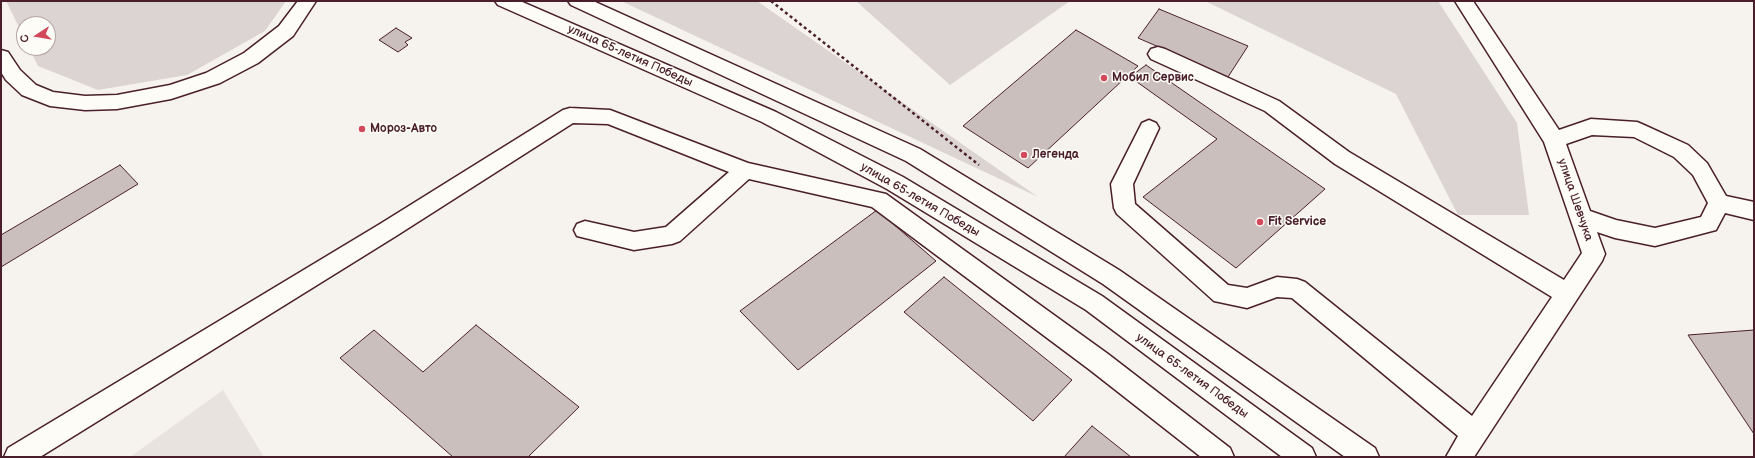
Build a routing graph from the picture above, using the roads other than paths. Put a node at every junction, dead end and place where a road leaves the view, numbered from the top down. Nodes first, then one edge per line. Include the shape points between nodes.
1 (307, 1) edge
2 (504, 1) edge
3 (577, 1) edge
4 (1464, 1) edge
5 (1158, 54) dead end
6 (1, 57) edge
7 (1149, 128) dead end
8 (1554, 140) junction
9 (744, 170) junction
10 (1719, 203) junction
11 (1754, 211) edge
12 (1581, 217) junction
13 (585, 230) dead end
14 (1567, 294) junction
15 (1475, 434) junction
16 (17, 457) edge
17 (1221, 457) edge
18 (1303, 457) edge
19 (1366, 457) edge
20 (1459, 457) edge

1 - 6 main road via 286,30 251,58 213,78 178,90 125,101 85,103 50,99 29,90 13,75
2 - 18 main road, улица 65-летия Победы via 769,117 895,183 1094,303
3 - 19 main road via 913,155 1111,277
4 - 8 main road, улица Шевчука
5 - 14 main road via 1272,106 1342,158
7 - 15 main road via 1122,184 1125,208 1222,294 1247,298 1277,287 1297,289
8 - 10 main road via 1591,127 1637,130 1681,151 1700,170
8 - 12 main road, улица Шевчука
9 - 13 main road via 672,235 634,241
9 - 16 main road via 610,116 570,115 388,230
9 - 17 main road via 878,200 1098,362
10 - 11 main road
10 - 12 main road via 1708,224 1655,237 1616,230
12 - 14 main road, улица Шевчука via 1594,254
14 - 15 main road, улица Шевчука
15 - 20 main road, улица Шевчука

